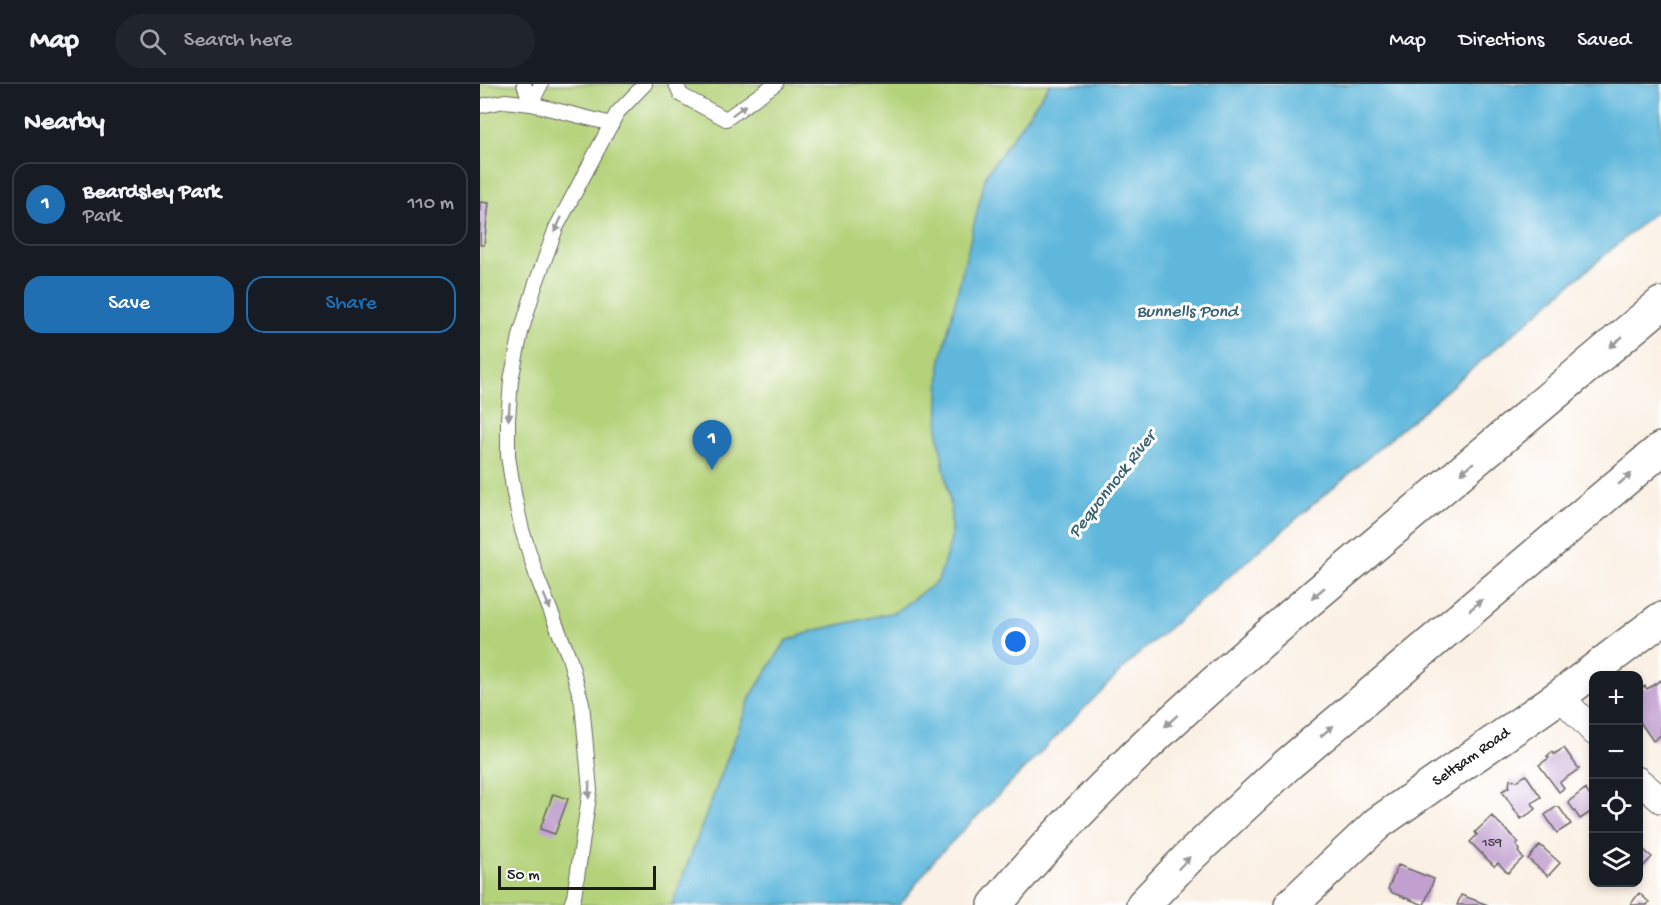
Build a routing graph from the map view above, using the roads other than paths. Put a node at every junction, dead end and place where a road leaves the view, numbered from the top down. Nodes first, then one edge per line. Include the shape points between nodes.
1 (524, 84) edge
2 (541, 84) edge
3 (645, 84) edge
4 (676, 84) edge
5 (775, 84) edge
6 (531, 104) junction
7 (480, 106) edge
8 (612, 124) junction
9 (1661, 304) edge
10 (1661, 449) edge
11 (1661, 619) edge
12 (1560, 696) junction
13 (1589, 728) edge
14 (1643, 784) edge
15 (1661, 800) edge
16 (571, 905) edge
17 (995, 905) edge
18 (1143, 905) edge
19 (1291, 905) edge

1 - 6 lane
2 - 6 lane
3 - 8 lane via 617,113
4 -> 5 lane via 681,95 726,119
6 - 7 lane via 505,101
6 - 8 lane
8 -> 16 lane via 556,228 535,286 511,380 508,420 508,456 522,530 582,703 590,790
9 -> 17 main road via 1184,710 1054,838
18 -> 10 main road via 1287,765
11 - 12 main road, Seltsam Road
12 - 13 street
12 - 19 main road, Seltsam Road via 1378,823
14 - 15 street

